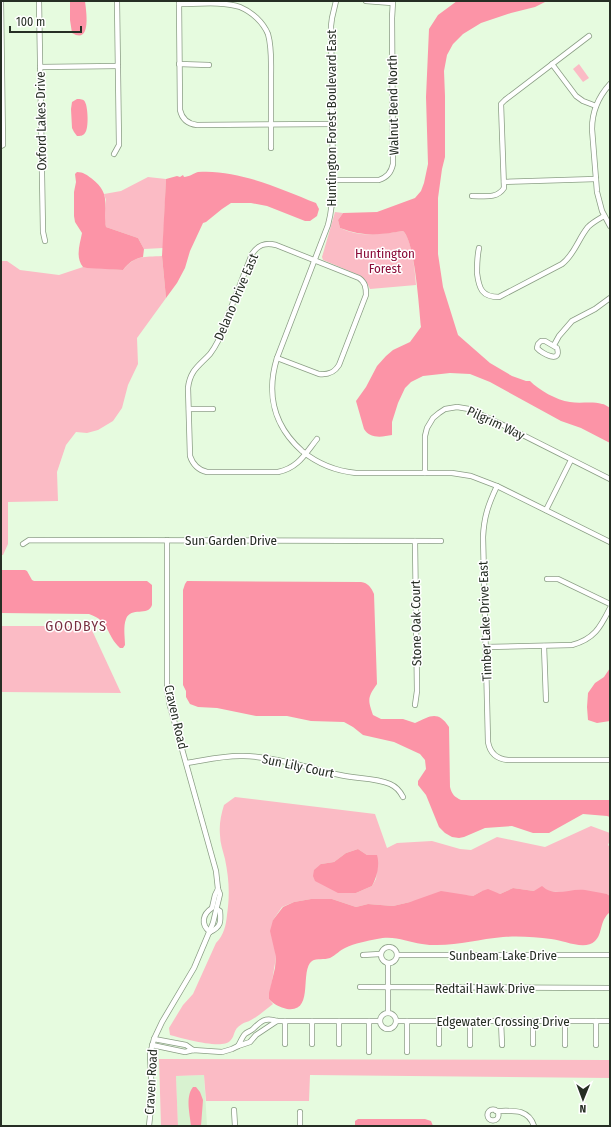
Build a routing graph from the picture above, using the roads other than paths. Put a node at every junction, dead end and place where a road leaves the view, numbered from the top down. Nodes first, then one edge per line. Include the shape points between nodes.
1 (1, 1) edge
2 (39, 1) edge
3 (117, 1) edge
4 (336, 1) edge
5 (366, 1) edge
6 (179, 2) edge
7 (392, 2) edge
8 (589, 36) dead end
9 (180, 64) junction
10 (552, 64) junction
11 (209, 65) dead end
12 (118, 66) junction
13 (40, 67) junction
14 (610, 84) edge
15 (596, 106) junction
16 (271, 124) junction
17 (332, 124) junction
18 (2, 146) edge
19 (271, 148) dead end
20 (114, 154) dead end
21 (596, 179) junction
22 (333, 180) junction
23 (504, 182) junction
24 (472, 196) dead end
25 (604, 216) junction
26 (610, 226) edge
27 (45, 241) dead end
28 (479, 248) dead end
29 (315, 260) junction
30 (610, 298) edge
31 (554, 345) dead end
32 (277, 358) junction
33 (189, 409) junction
34 (213, 409) dead end
35 (317, 439) dead end
36 (306, 454) junction
37 (571, 460) junction
38 (425, 473) junction
39 (610, 479) edge
40 (497, 486) junction
41 (546, 510) junction
42 (167, 540) junction
43 (415, 541) junction
44 (441, 541) dead end
45 (610, 542) edge
46 (23, 544) dead end
47 (547, 579) dead end
48 (610, 604) edge
49 (610, 608) edge
50 (544, 646) junction
51 (486, 647) junction
52 (546, 700) dead end
53 (415, 705) dead end
54 (610, 760) edge
55 (186, 763) junction
56 (403, 797) dead end
57 (215, 909) junction
58 (210, 932) junction
59 (380, 954) junction
60 (362, 955) dead end
61 (397, 955) junction
62 (610, 955) edge
63 (388, 962) junction
64 (360, 987) dead end
65 (388, 988) junction
66 (610, 988) edge
67 (388, 1013) junction
68 (277, 1021) junction
69 (285, 1021) junction
70 (312, 1021) junction
71 (339, 1021) junction
72 (369, 1021) junction
73 (380, 1021) junction
74 (397, 1021) junction
75 (407, 1021) junction
76 (439, 1021) junction
77 (470, 1021) junction
78 (502, 1021) junction
79 (533, 1021) junction
80 (564, 1021) junction
81 (596, 1021) junction
82 (610, 1022) edge
83 (154, 1039) junction
84 (285, 1044) dead end
85 (312, 1044) dead end
86 (339, 1044) dead end
87 (439, 1044) dead end
88 (533, 1044) dead end
89 (470, 1045) dead end
90 (502, 1045) dead end
91 (565, 1045) dead end
92 (596, 1045) dead end
93 (152, 1046) junction
94 (238, 1046) junction
95 (193, 1050) junction
96 (369, 1052) dead end
97 (407, 1052) dead end
98 (234, 1110) dead end
99 (496, 1111) dead end
100 (300, 1112) dead end
101 (149, 1126) edge
102 (235, 1126) edge
103 (300, 1126) edge
104 (534, 1126) edge

1 - 18 street
2 - 13 street, Oxford Lakes Drive
3 - 12 street
4 - 17 street, Huntington Forest Boulevard East via 331,26
5 - 7 street
6 - 9 street
6 - 16 street via 231,4 248,11 262,24 270,48
7 - 22 street, Walnut Bend North via 392,170 379,180
8 - 10 street
9 - 11 street
9 - 16 street via 180,110 188,122 197,125
10 - 15 street via 576,96
10 - 23 street via 501,104
12 - 13 street
12 - 20 street via 119,145
13 - 27 street, Oxford Lakes Drive
14 - 15 street
15 - 21 street via 592,128
16 - 17 street
16 - 19 street
17 - 22 street, Huntington Forest Boulevard East
21 - 23 street
21 - 25 street
22 - 29 street, Huntington Forest Boulevard East via 330,217
23 - 24 street via 501,193
25 - 26 street
25 - 28 street via 582,234 572,254 562,264 499,297 484,293 478,284 476,259
29 - 32 street, Huntington Forest Boulevard East
29 - 32 street via 362,280 366,289 366,295 339,365 331,373 319,374
29 - 33 street, Delano Drive East via 270,243 256,248 218,341 192,372 189,383
30 - 31 street via 572,321
32 - 36 street, Huntington Forest Boulevard East via 272,384 277,414 288,436
33 - 34 street
33 - 36 street, Delano Drive East via 190,456 198,469 207,472 286,471 298,464
35 - 36 street
36 - 38 street, Huntington Forest Boulevard East via 322,464 350,472
37 - 38 street, Pilgrim Way via 476,412 457,407 439,413 427,428
37 - 39 street, Pilgrim Way
37 - 41 street
38 - 40 street, Huntington Forest Boulevard East via 464,475
40 - 41 street, Huntington Forest Boulevard East
40 - 51 street, Timber Lake Drive East via 487,510 483,537
41 - 45 street, Huntington Forest Boulevard East
42 - 43 street, Sun Garden Drive
42 - 46 street, Sun Garden Drive via 29,540
42 - 55 street, Craven Road via 168,689 170,706
43 - 44 street, Sun Garden Drive
43 - 53 street, Stone Oak Court
47 - 48 street via 558,579
49 - 50 street via 600,628 586,640
50 - 51 street
50 - 52 street
51 - 54 street, Timber Lake Drive East via 488,742 496,756 508,760
55 - 56 street, Sun Lily Court via 219,757 266,758 342,776 373,779 391,784
55 - 57 street, Craven Road via 216,870 218,889 215,895
57 - 58 street, Craven Road via 220,911 219,924
57 - 58 street, Craven Road via 207,911 204,921 205,928
58 - 83 street, Craven Road via 194,968
59 - 60 street
59 - 61 street via 389,946
59 - 63 street via 383,960
61 - 62 street, Sunbeam Lake Drive
61 - 63 street via 394,960
63 - 65 street
64 - 65 street, Redtail Hawk Drive
65 - 66 street, Redtail Hawk Drive
65 - 67 street
67 - 73 street via 382,1015
67 - 74 street via 394,1015
68 - 69 street
68 - 94 street via 250,1042
68 - 94 street via 271,1019 260,1022 245,1035
69 - 70 street
69 - 84 street
70 - 71 street
70 - 85 street
71 - 72 street
71 - 86 street
72 - 73 street
72 - 96 street
73 - 74 street via 383,1027 389,1029 394,1027
74 - 75 street, Edgewater Crossing Drive
75 - 76 street, Edgewater Crossing Drive
75 - 97 street
76 - 77 street, Edgewater Crossing Drive
76 - 87 street
77 - 78 street, Edgewater Crossing Drive
77 - 89 street
78 - 79 street, Edgewater Crossing Drive
78 - 90 street
79 - 80 street, Edgewater Crossing Drive
79 - 88 street
80 - 81 street, Edgewater Crossing Drive
80 - 91 street
81 - 82 street, Edgewater Crossing Drive
81 - 92 street
83 - 93 street, Craven Road
83 - 95 street via 186,1045
93 - 95 street via 185,1052
93 - 101 street, Craven Road
94 - 95 street via 222,1052
98 - 102 street
99 - 104 street via 518,1111 532,1120
100 - 103 street

